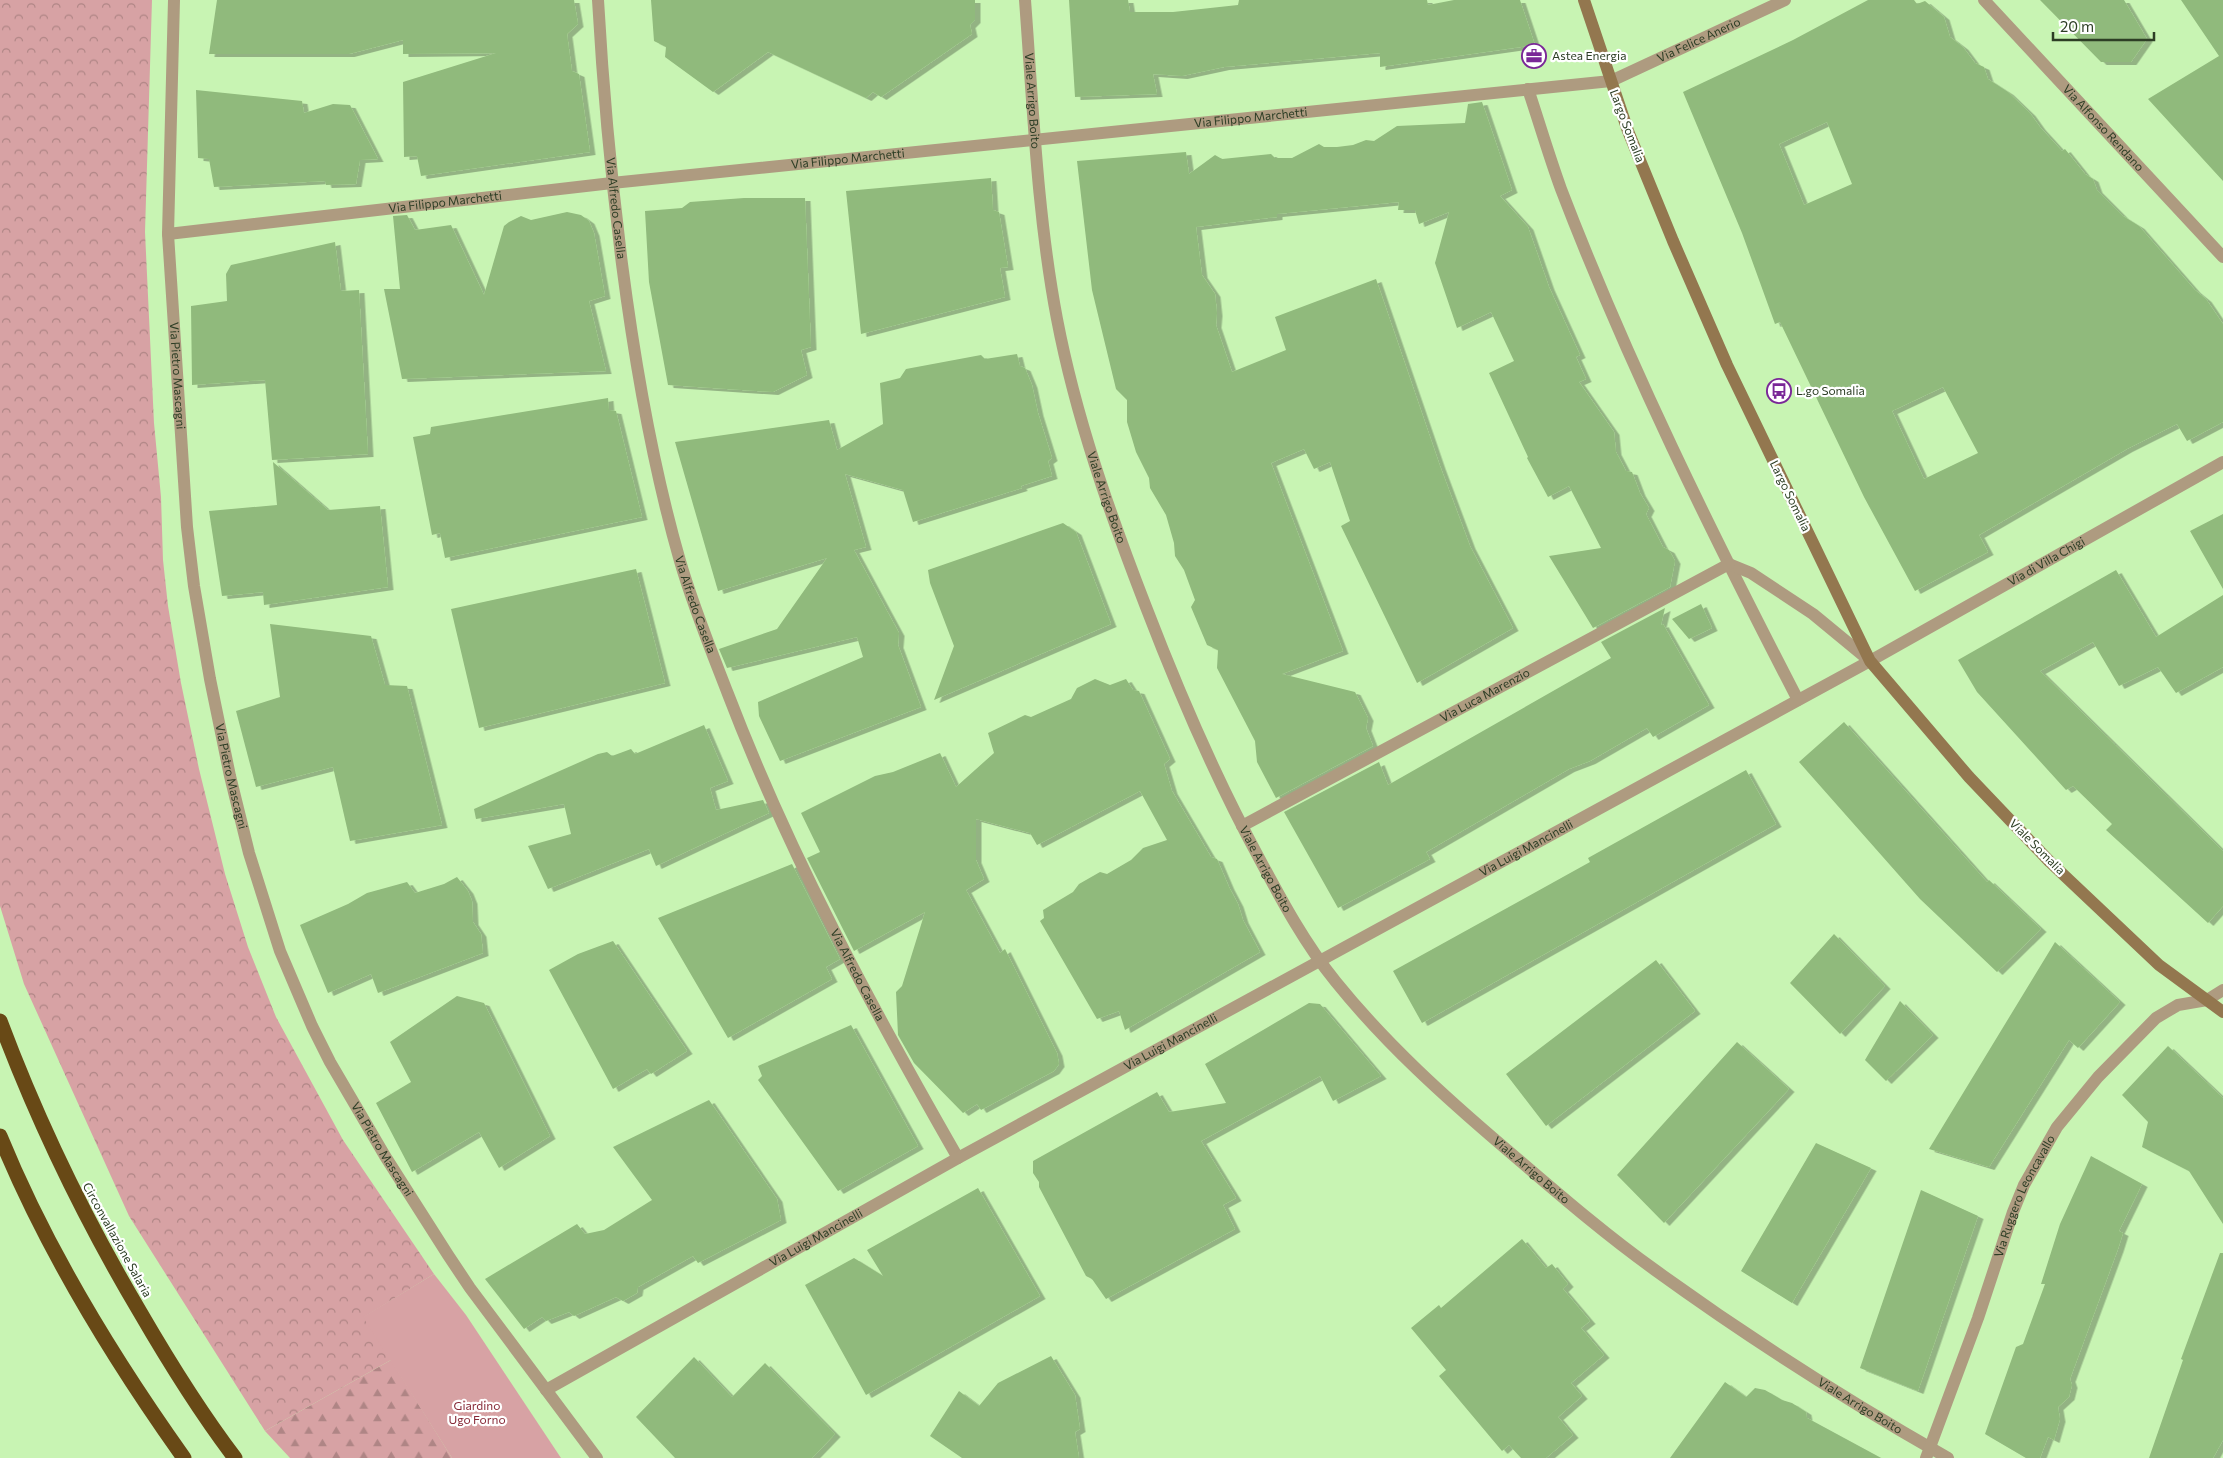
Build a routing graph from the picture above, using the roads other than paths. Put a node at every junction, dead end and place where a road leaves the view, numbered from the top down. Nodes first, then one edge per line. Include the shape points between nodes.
1 (174, 0) edge
2 (598, 0) edge
3 (1025, 0) edge
4 (1584, 0) edge
5 (1785, 0) edge
6 (1984, 0) edge
7 (1611, 81) junction
8 (1528, 88) junction
9 (1035, 138) junction
10 (612, 183) junction
11 (168, 234) junction
12 (2223, 257) edge
13 (2223, 462) edge
14 (1729, 564) junction
15 (1870, 661) junction
16 (1798, 700) junction
17 (1242, 826) junction
18 (1320, 961) junction
19 (2223, 990) edge
20 (2207, 1000) junction
21 (2223, 1012) edge
22 (0, 1021) edge
23 (0, 1136) edge
24 (958, 1158) junction
25 (546, 1390) junction
26 (1928, 1453) edge
27 (184, 1458) edge
28 (235, 1458) edge
29 (598, 1458) edge
30 (1948, 1458) edge

1 - 11 street, Via Pietro Mascagni
2 - 10 street, Via Alfredo Casella
3 - 9 street, Viale Arrigo Boito
4 - 7 main road
5 - 7 street, Via Felice Anerio
6 - 12 street, Via Alfonso Rendano
7 - 8 street, Largo Somalia
7 - 15 main road, Largo Somalia via 1652,191 1727,365
8 - 9 street, Via Filippo Marchetti
8 - 14 street via 1560,188 1612,315
9 - 10 street, Via Filippo Marchetti
9 - 17 street, Viale Arrigo Boito via 1056,317 1091,450 1125,553 1180,696
10 - 11 street, Via Filippo Marchetti
10 - 24 street, Via Alfredo Casella via 649,434 676,547 701,622 754,760 804,871 843,951
11 - 25 street, Via Pietro Mascagni via 184,485 195,594 230,776 269,918 312,1026 385,1156 470,1288
13 - 15 street, Via di Villa Chigi
14 - 15 street via 1751,573 1813,614
14 - 16 street
14 - 17 street, Via Luca Marenzio
15 - 16 street
15 - 20 main road, Viale Somalia via 1969,777 2045,856 2160,965
16 - 18 street, Via Luigi Mancinelli
17 - 18 street, Viale Arrigo Boito via 1283,902
18 - 24 street, Via Luigi Mancinelli
18 - 26 street, Viale Arrigo Boito via 1416,1069 1617,1242 1757,1343
19 - 20 street
20 - 21 main road, Viale Somalia
20 - 26 street, Via Ruggero Leoncavallo via 2178,1005 2156,1018 2104,1071 2057,1127 2024,1185 2013,1212
22 - 28 highway, Circonvallazione Salaria via 55,1155 110,1262 187,1389
23 - 27 highway via 64,1270 123,1369
24 - 25 street, Via Luigi Mancinelli
25 - 29 street, Via Pietro Mascagni
26 - 30 street, Viale Arrigo Boito

